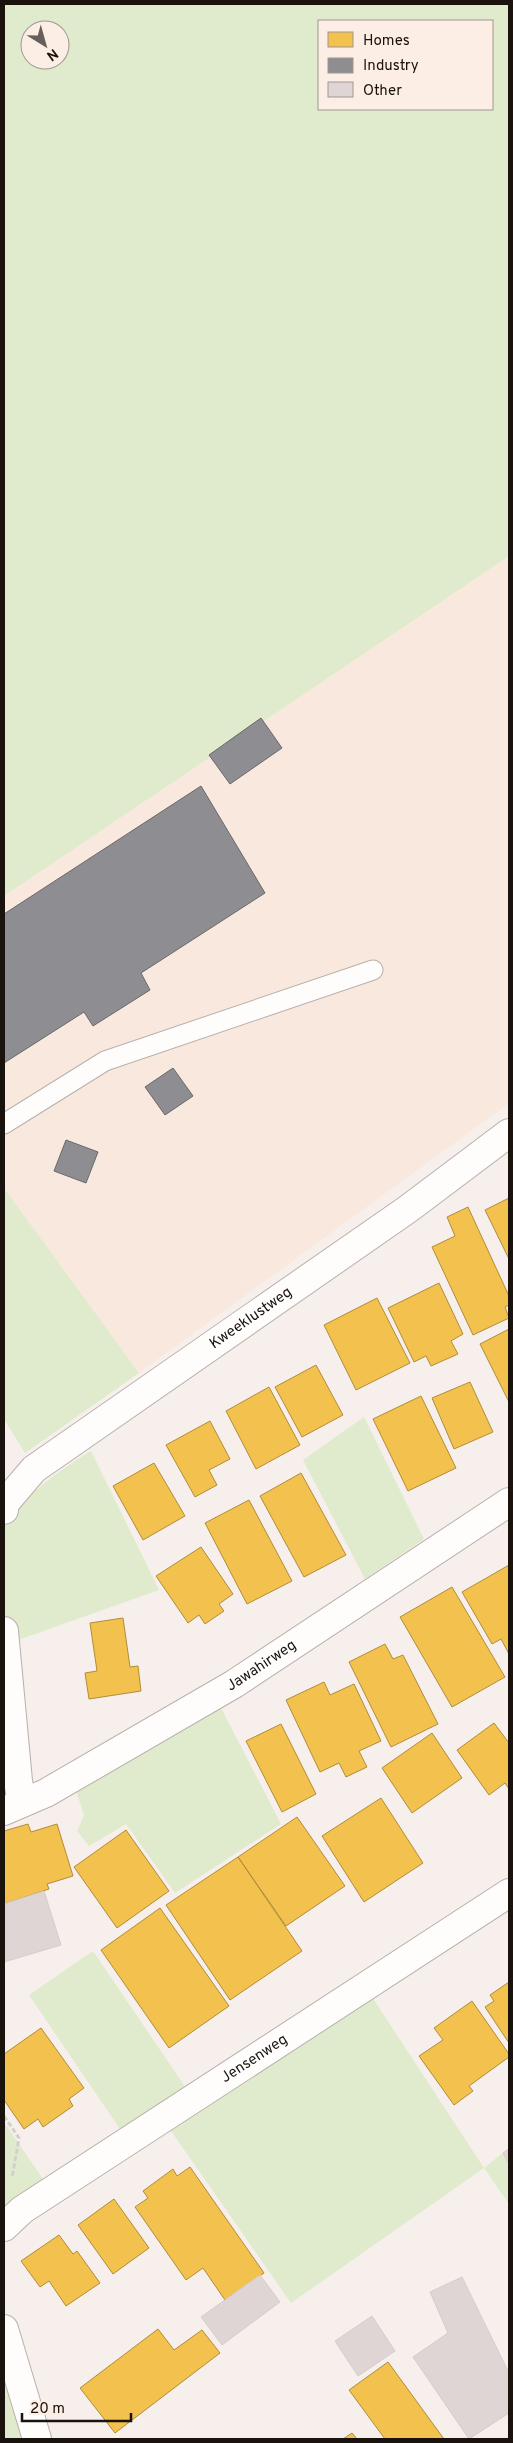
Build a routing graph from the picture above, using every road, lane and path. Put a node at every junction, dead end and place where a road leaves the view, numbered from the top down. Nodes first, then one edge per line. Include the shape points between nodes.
1 (373, 970) dead end
2 (4, 1124) edge
3 (509, 1134) edge
4 (509, 1502) edge
5 (4, 1510) edge
6 (4, 1630) edge
7 (13, 1807) edge
8 (509, 1893) edge
9 (4, 2116) edge
10 (10, 2186) dead end
11 (4, 2227) edge
12 (4, 2329) edge
13 (37, 2439) edge

1 - 2 lane via 105,1061
3 - 5 street, Kweeklustweg via 408,1209 34,1469 5,1504
4 - 7 street, Jawahirweg via 234,1684 46,1793
6 - 7 street via 18,1781
8 - 11 street, Jensenweg via 22,2210
9 - 10 path via 19,2138
12 - 13 street

